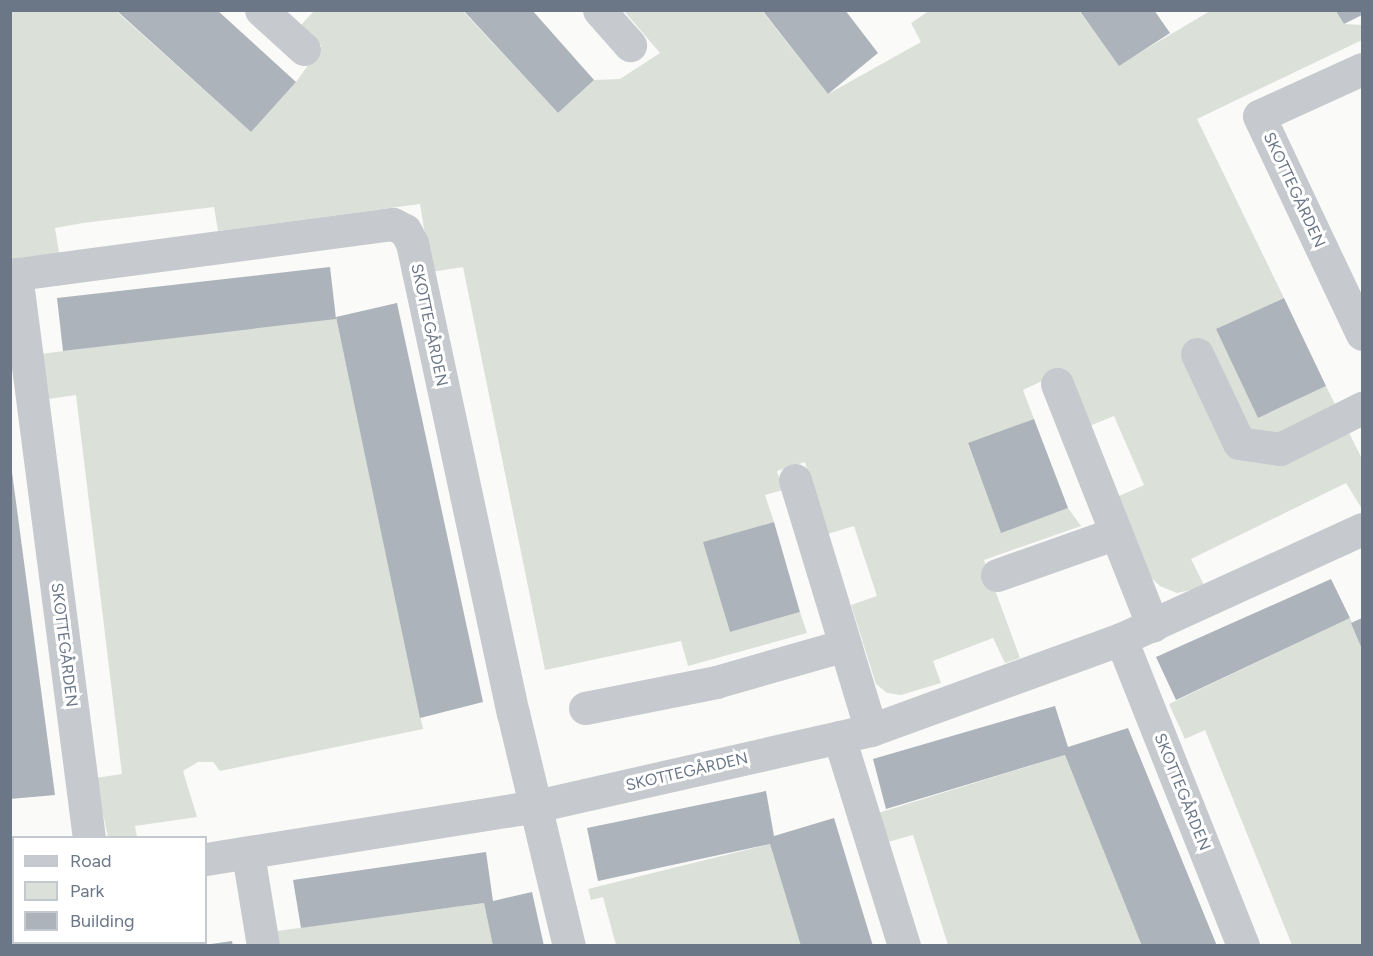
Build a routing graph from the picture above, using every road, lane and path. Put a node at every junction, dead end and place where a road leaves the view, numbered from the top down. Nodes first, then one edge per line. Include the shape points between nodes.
1 (261, 10) edge
2 (599, 10) edge
3 (630, 45) dead end
4 (304, 50) dead end
5 (1362, 69) edge
6 (13, 275) edge
7 (1362, 334) edge
8 (1197, 354) dead end
9 (1057, 384) dead end
10 (1362, 408) edge
11 (795, 480) dead end
12 (1362, 530) edge
13 (1116, 533) junction
14 (998, 575) dead end
15 (1153, 626) junction
16 (1121, 639) junction
17 (845, 645) junction
18 (585, 708) dead end
19 (871, 730) junction
20 (839, 737) junction
21 (536, 806) junction
22 (89, 836) edge
23 (248, 854) junction
24 (207, 859) edge
25 (263, 945) edge
26 (569, 945) edge
27 (904, 945) edge
28 (1243, 945) edge

1 - 4 street
2 - 3 street
5 - 7 street, SKOTTEGÅRDEN via 1259,116
6 - 21 street, SKOTTEGÅRDEN via 393,224 405,230 412,243
6 - 22 street, SKOTTEGÅRDEN
8 - 10 street via 1239,443 1280,449
9 - 13 street
11 - 17 street
12 - 15 street, SKOTTEGÅRDEN
13 - 14 street
13 - 15 street
15 - 16 street, SKOTTEGÅRDEN
16 - 19 street, SKOTTEGÅRDEN
16 - 28 street, SKOTTEGÅRDEN
17 - 18 street via 716,682
17 - 19 street
19 - 20 street, SKOTTEGÅRDEN
20 - 21 street, SKOTTEGÅRDEN
20 - 27 street
21 - 23 street, SKOTTEGÅRDEN
21 - 26 street, SKOTTEGÅRDEN
23 - 24 street, SKOTTEGÅRDEN
23 - 25 street

